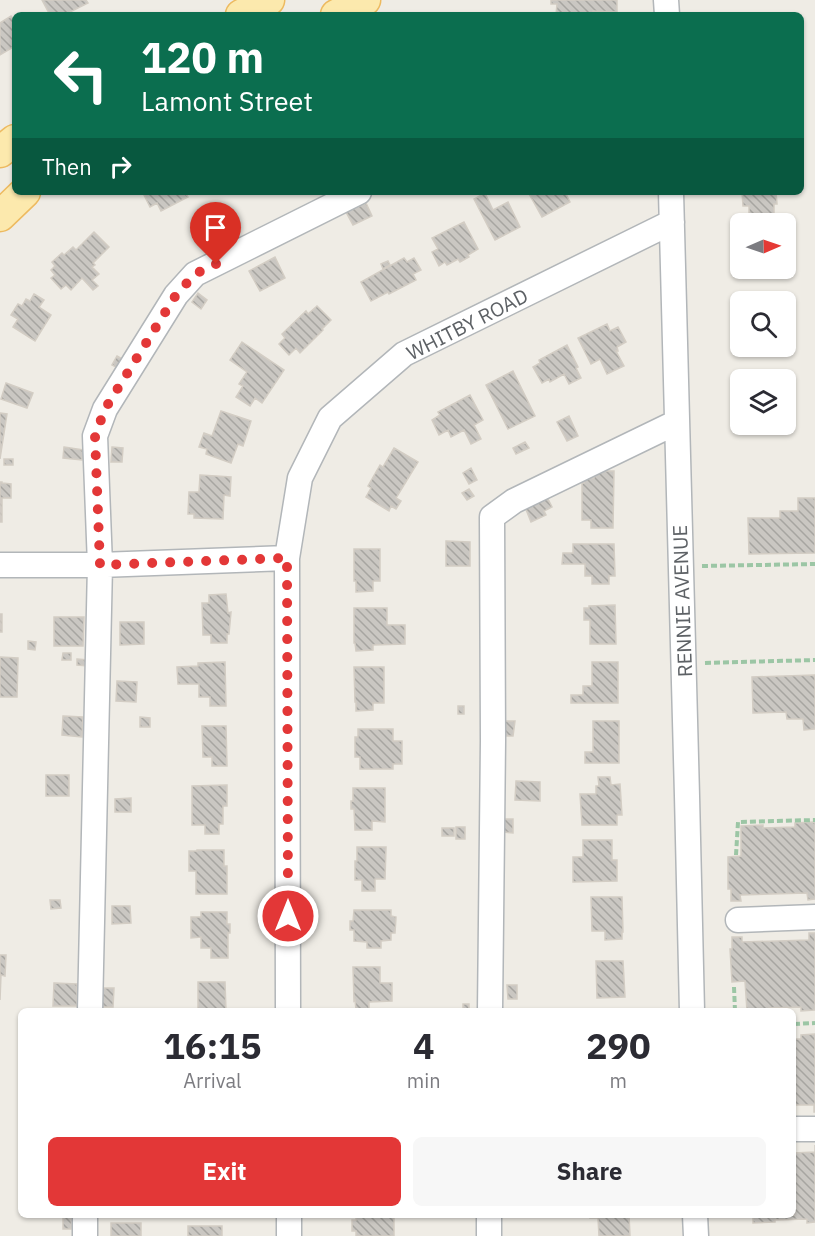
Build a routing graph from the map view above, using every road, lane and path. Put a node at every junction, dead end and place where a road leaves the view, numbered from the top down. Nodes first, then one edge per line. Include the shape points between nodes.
1 (269, 0) edge
2 (365, 0) edge
3 (247, 12) edge
4 (342, 12) edge
5 (12, 142) edge
6 (0, 152) edge
7 (22, 195) edge
8 (353, 195) edge
9 (671, 195) edge
10 (0, 216) edge
11 (672, 222) junction
12 (677, 422) junction
13 (287, 558) junction
14 (815, 564) edge
15 (0, 565) edge
16 (100, 565) junction
17 (697, 566) dead end
18 (815, 660) edge
19 (699, 663) dead end
20 (815, 820) edge
21 (736, 855) dead end
22 (815, 918) edge
23 (738, 920) dead end
24 (734, 987) dead end
25 (90, 1008) edge
26 (288, 1008) edge
27 (490, 1008) edge
28 (692, 1008) edge
29 (735, 1008) edge
30 (815, 1023) edge
31 (796, 1024) edge
32 (796, 1129) edge
33 (815, 1129) edge
34 (85, 1218) edge
35 (288, 1218) edge
36 (489, 1218) edge
37 (696, 1218) edge
38 (85, 1236) edge
39 (289, 1236) edge
40 (489, 1236) edge
41 (696, 1236) edge

1 - 3 main road
2 - 4 main road
5 - 6 main road
7 - 10 main road
8 - 16 street via 195,274 176,295 105,409 95,436
9 - 11 street, RENNIE AVENUE
11 - 12 street, RENNIE AVENUE
11 - 13 street, WHITBY ROAD via 404,354 330,418 300,478
12 - 27 street via 514,501 492,517
12 - 28 street, RENNIE AVENUE
13 - 16 street
13 - 26 street, WHITBY ROAD
14 - 17 path
15 - 16 street
16 - 25 street
18 - 19 path
20 - 21 path via 738,822
22 - 23 street
24 - 29 path
30 - 31 path
32 - 33 street
34 - 38 street
35 - 39 street
36 - 40 street
37 - 41 street

